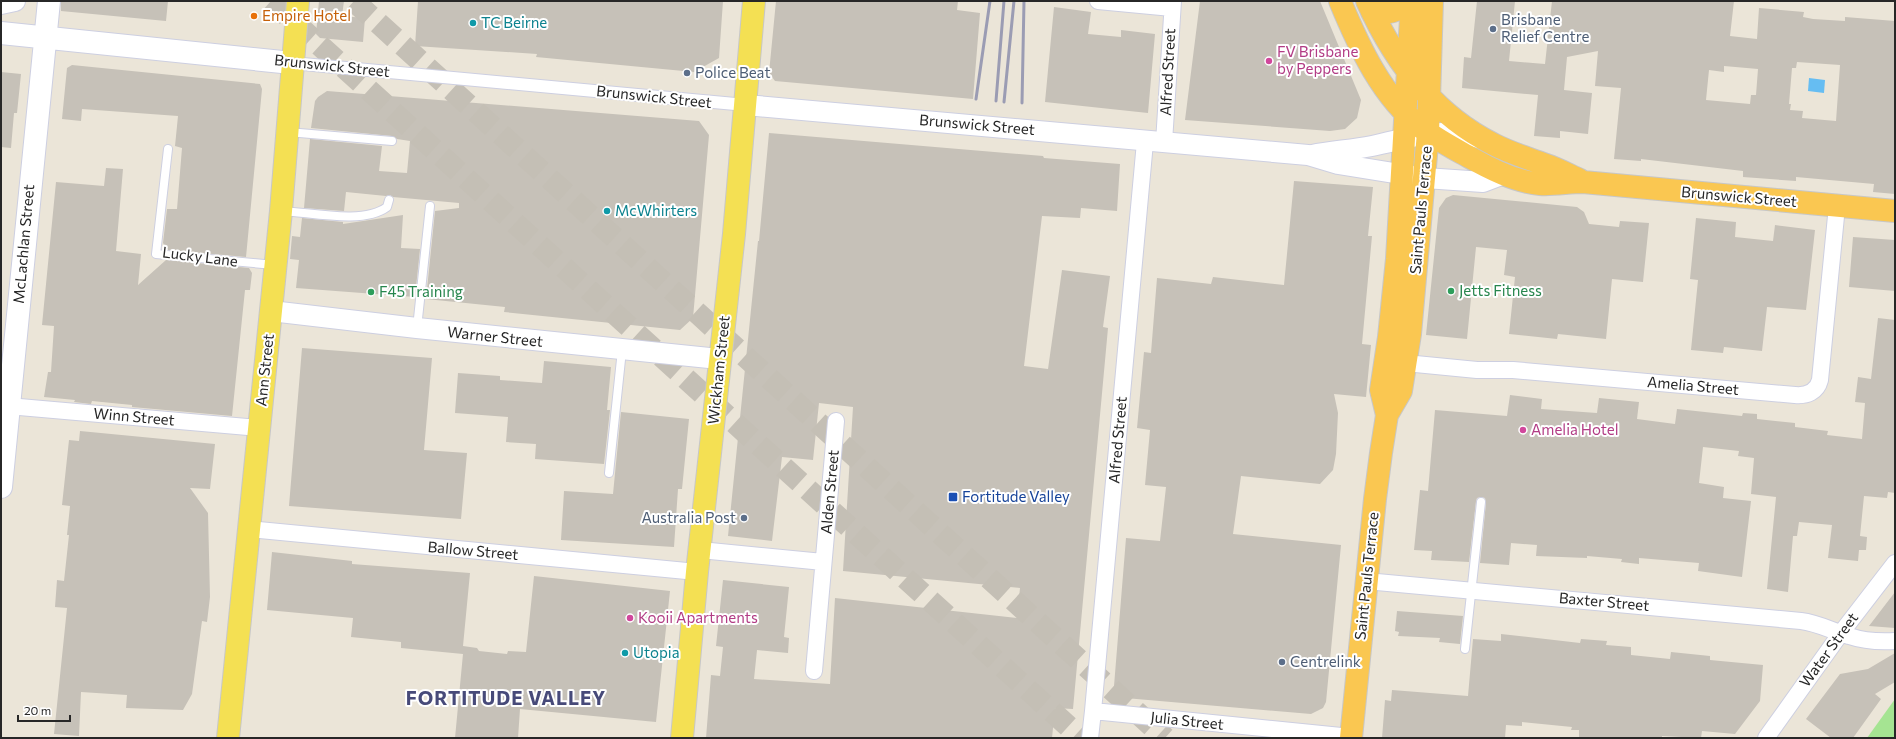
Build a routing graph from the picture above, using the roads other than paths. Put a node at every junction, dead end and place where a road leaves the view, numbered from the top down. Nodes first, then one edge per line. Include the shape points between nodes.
1 (15, 1) edge
2 (49, 1) edge
3 (298, 1) edge
4 (754, 1) edge
5 (1098, 1) edge
6 (1340, 1) edge
7 (1411, 1) edge
8 (1432, 1) edge
9 (1, 4) edge
10 (1172, 4) edge
11 (1370, 6) edge
12 (1, 33) edge
13 (45, 37) junction
14 (292, 63) junction
15 (1407, 72) junction
16 (1429, 98) junction
17 (746, 105) junction
18 (1405, 112) junction
19 (287, 132) junction
20 (1428, 133) junction
21 (1403, 138) junction
22 (1484, 140) junction
23 (392, 141) dead end
24 (1145, 142) junction
25 (1164, 142) junction
26 (168, 149) dead end
27 (1308, 156) junction
28 (1402, 174) junction
29 (1504, 174) junction
30 (1425, 178) junction
31 (1583, 182) junction
32 (389, 200) dead end
33 (430, 206) dead end
34 (1837, 206) junction
35 (281, 211) junction
36 (1895, 212) edge
37 (274, 265) junction
38 (271, 311) junction
39 (417, 328) junction
40 (622, 350) junction
41 (719, 359) junction
42 (1395, 362) junction
43 (8, 406) junction
44 (836, 422) dead end
45 (259, 428) junction
46 (610, 473) dead end
47 (1, 487) edge
48 (1481, 502) dead end
49 (249, 529) junction
50 (700, 550) junction
51 (823, 562) junction
52 (1895, 563) edge
53 (697, 572) junction
54 (1366, 581) junction
55 (1472, 590) junction
56 (1841, 633) junction
57 (1895, 641) edge
58 (1465, 649) dead end
59 (814, 672) dead end
60 (1093, 711) junction
61 (228, 738) edge
62 (682, 738) edge
63 (1090, 738) edge
64 (1351, 738) edge
65 (1766, 738) edge

1 - 9 street
2 - 13 main road, McLachlan Street
3 - 14 main road, Ann Street
4 - 17 main road, Wickham Street
5 - 10 street
6 - 18 highway via 1379,80
7 - 11 highway via 1390,12
7 - 15 highway, Saint Pauls Terrace
8 - 16 highway, Saint Pauls Terrace
10 - 25 street, Alfred Street
11 - 15 highway, Brunswick Street via 1384,36
12 - 13 main road, Brunswick Street
13 - 14 main road, Brunswick Street
13 - 43 main road, McLachlan Street
14 - 17 street, Brunswick Street
14 - 19 main road, Ann Street
15 - 16 highway, Brunswick Street
15 - 18 highway, Saint Pauls Terrace
16 - 20 highway, Saint Pauls Terrace
16 - 22 highway, Brunswick Street via 1457,123
17 - 24 street, Brunswick Street
17 - 41 main road, Wickham Street
18 - 20 highway
18 - 21 highway, Saint Pauls Terrace
19 - 23 lane
19 - 35 main road, Ann Street
20 - 21 street, Brunswick Street
20 - 22 street, Brunswick Street via 1453,133
20 - 29 highway
20 - 30 highway, Saint Pauls Terrace
21 - 27 street, Brunswick Street via 1372,146
21 - 28 highway, Saint Pauls Terrace
22 - 31 highway, Brunswick Street
24 - 25 street, Brunswick Street
24 - 60 street, Alfred Street
25 - 27 street, Brunswick Street
26 - 37 lane, Lucky Lane via 156,254
27 - 28 street, Brunswick Street
28 - 30 street, Brunswick Street
28 - 42 highway, Saint Pauls Terrace
29 - 30 street, Brunswick Street via 1483,182
29 - 31 highway, Brunswick Street via 1540,184
30 - 42 highway, Saint Pauls Terrace
31 - 34 highway, Brunswick Street
32 - 35 lane via 387,207 374,213 346,216
33 - 39 lane
34 - 36 highway, Brunswick Street
34 - 42 street, Amelia Street via 1820,380 1815,389 1807,395
35 - 37 main road, Ann Street
37 - 38 main road, Ann Street
38 - 39 street, Warner Street
38 - 45 main road, Ann Street
39 - 40 street, Warner Street
40 - 41 street, Warner Street
40 - 46 lane
41 - 50 main road, Wickham Street
42 - 54 highway, Saint Pauls Terrace via 1401,391 1387,415
43 - 45 street, Winn Street
43 - 47 main road, McLachlan Street
44 - 51 street, Alden Street
45 - 49 main road, Ann Street
48 - 55 lane
49 - 53 street, Ballow Street
49 - 61 main road, Ann Street
50 - 51 street
50 - 53 main road, Wickham Street
51 - 59 street, Alden Street
52 - 56 street, Water Street
53 - 62 main road, Wickham Street
54 - 55 street, Baxter Street
54 - 64 highway, Saint Pauls Terrace
55 - 56 street, Baxter Street via 1801,621
55 - 58 lane
56 - 57 street, Baxter Street via 1870,641
56 - 65 street, Water Street
60 - 63 street, Alfred Street
60 - 64 street, Julia Street

